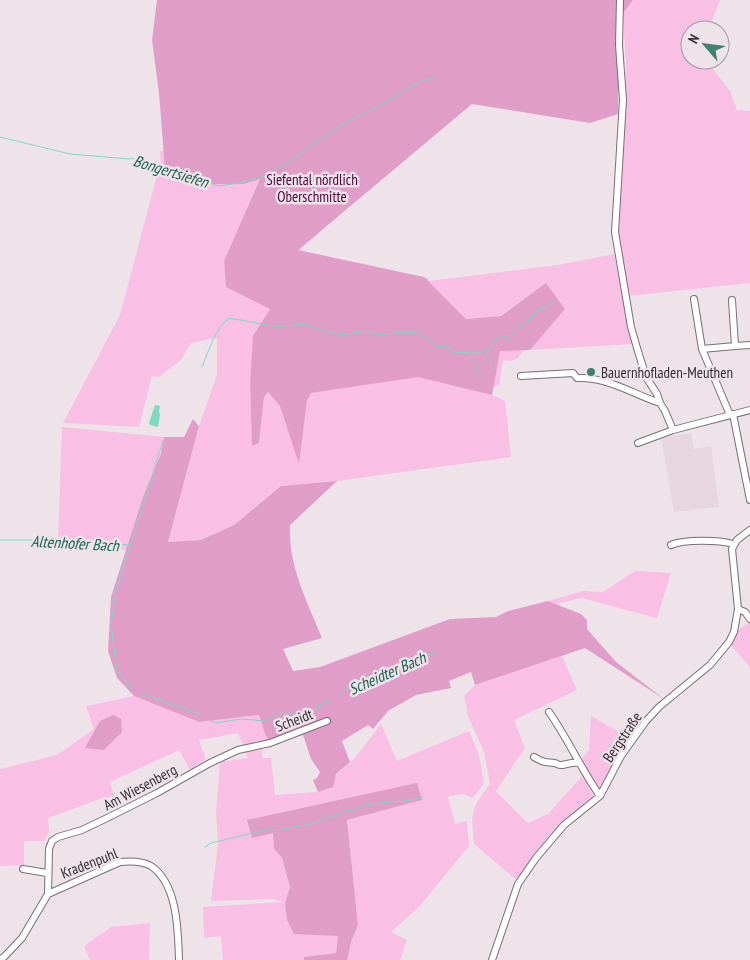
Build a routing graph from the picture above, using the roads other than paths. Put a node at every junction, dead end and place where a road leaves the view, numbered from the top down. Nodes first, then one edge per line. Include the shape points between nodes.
1 (620, 0) edge
2 (694, 299) dead end
3 (732, 300) dead end
4 (750, 345) edge
5 (734, 346) junction
6 (702, 349) junction
7 (521, 376) dead end
8 (660, 403) junction
9 (750, 410) edge
10 (732, 415) junction
11 (673, 430) junction
12 (638, 443) dead end
13 (750, 500) edge
14 (750, 530) edge
15 (734, 544) junction
16 (671, 545) dead end
17 (738, 609) junction
18 (750, 618) edge
19 (549, 712) dead end
20 (327, 721) dead end
21 (270, 743) joint
22 (534, 757) dead end
23 (578, 763) junction
24 (600, 796) junction
25 (23, 869) dead end
26 (47, 874) junction
27 (48, 894) junction
28 (0, 959) edge
29 (179, 960) edge
30 (492, 960) edge

1 - 8 street via 623,100 615,232 631,327 646,377
2 - 6 street
3 - 5 street
4 - 5 street
5 - 6 street
6 - 10 street
7 - 8 street via 573,373 577,378 611,382
8 - 11 street
9 - 10 street
10 - 11 street
10 - 13 street
11 - 12 street
14 - 15 street
15 - 16 street via 681,542
15 - 17 street, Bergstraße via 732,558
17 - 18 street
17 - 24 street, Bergstraße via 729,642 710,665 659,707 637,732
19 - 23 street
20 - 21 street, Scheidt
21 - 26 street, Am Wiesenberg via 231,753 97,823 58,837 49,849
22 - 23 street via 548,764
23 - 24 street
24 - 30 street, Bergstraße via 554,835 518,884
25 - 26 street
26 - 27 street, Am Wiesenberg
27 - 28 street, Kradenpuhl via 22,938
27 - 29 street, Kradenpuhl via 120,862 132,861 150,866 166,884 174,907 178,920

